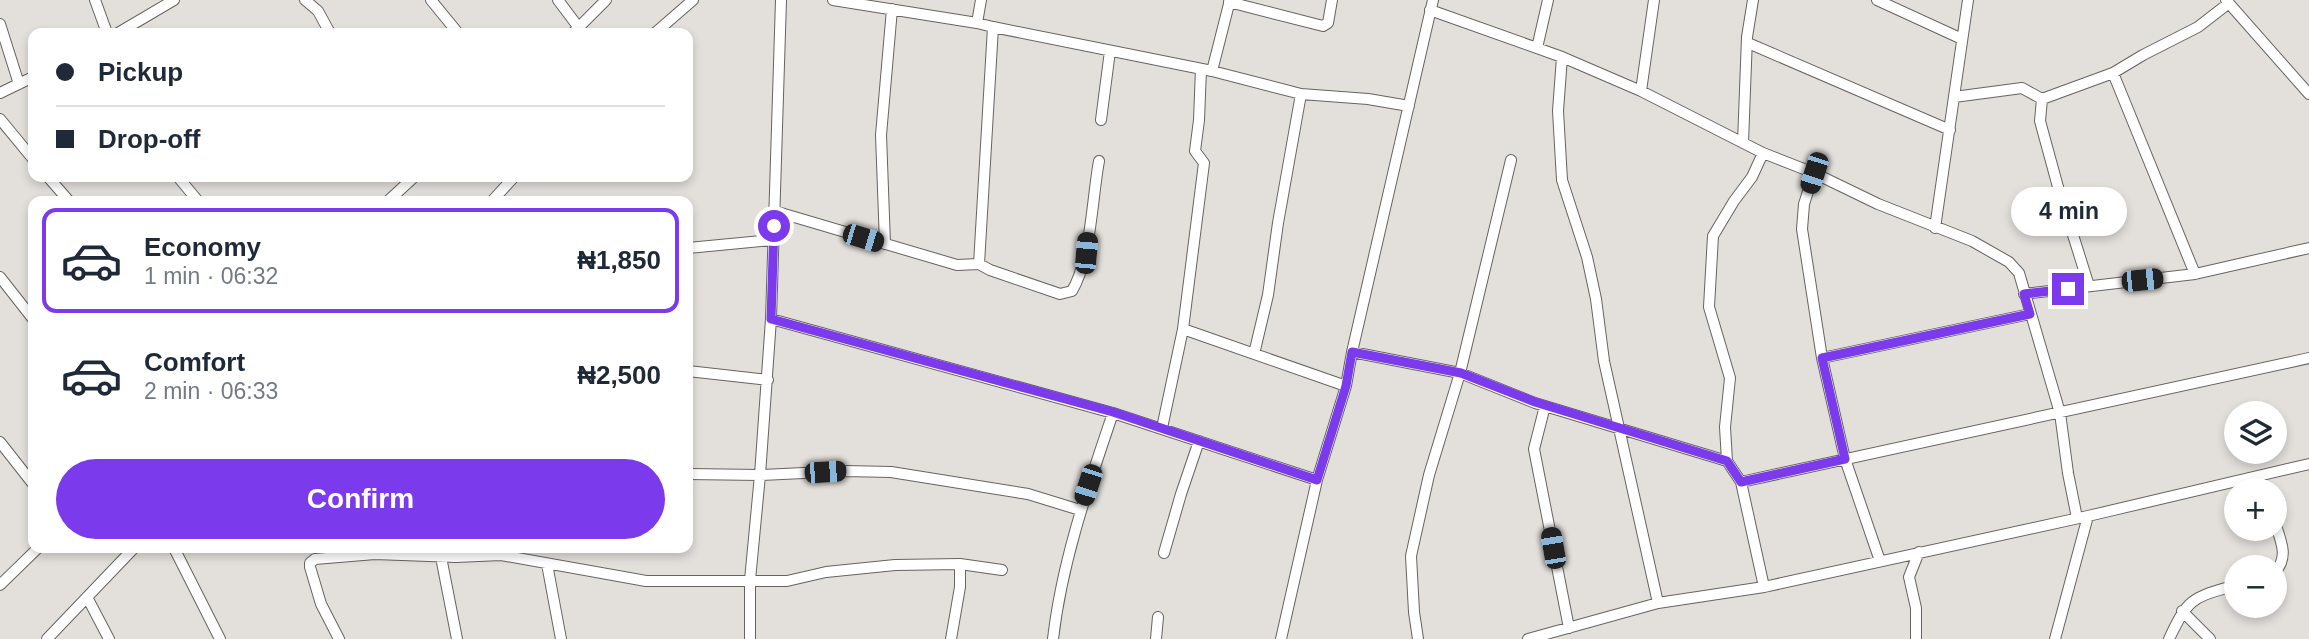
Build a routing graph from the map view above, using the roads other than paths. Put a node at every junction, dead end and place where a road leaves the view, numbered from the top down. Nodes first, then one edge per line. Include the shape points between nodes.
1 (95, 0) edge
2 (174, 0) edge
3 (305, 0) edge
4 (431, 0) edge
5 (558, 0) edge
6 (606, 0) edge
7 (693, 0) edge
8 (781, 0) edge
9 (833, 0) edge
10 (981, 0) edge
11 (1332, 0) edge
12 (1548, 0) edge
13 (1654, 0) edge
14 (1753, 0) edge
15 (1877, 0) edge
16 (1968, 0) edge
17 (1230, 1) edge
18 (2227, 1) edge
19 (1432, 5) edge
20 (892, 9) junction
21 (977, 23) junction
22 (0, 24) edge
23 (993, 27) junction
24 (105, 28) edge
25 (126, 28) edge
26 (327, 28) edge
27 (454, 28) edge
28 (574, 28) edge
29 (579, 28) edge
30 (661, 28) edge
31 (1962, 39) junction
32 (1748, 43) junction
33 (1537, 48) junction
34 (1111, 51) junction
35 (1562, 57) junction
36 (1207, 70) junction
37 (2113, 73) junction
38 (28, 80) edge
39 (19, 84) junction
40 (1641, 90) junction
41 (0, 93) edge
42 (2309, 93) edge
43 (1301, 94) junction
44 (1954, 97) junction
45 (2042, 99) junction
46 (1409, 106) junction
47 (0, 119) edge
48 (1101, 120) dead end
49 (1950, 130) junction
50 (1743, 143) junction
51 (28, 153) edge
52 (1763, 153) junction
53 (1511, 160) dead end
54 (1099, 161) dead end
55 (1814, 173) junction
56 (52, 182) edge
57 (182, 182) edge
58 (409, 182) edge
59 (509, 182) edge
60 (65, 196) edge
61 (194, 196) edge
62 (393, 196) edge
63 (497, 196) edge
64 (774, 211) junction
65 (1935, 228) junction
66 (773, 240) junction
67 (885, 244) junction
68 (693, 248) edge
69 (2309, 248) edge
70 (979, 264) junction
71 (2195, 274) junction
72 (0, 277) edge
73 (2089, 286) junction
74 (2024, 294) junction
75 (28, 313) edge
76 (2030, 314) junction
77 (771, 319) junction
78 (1183, 329) junction
79 (1352, 352) junction
80 (1254, 354) junction
81 (1822, 358) junction
82 (2309, 358) edge
83 (693, 371) edge
84 (1461, 373) junction
85 (768, 380) junction
86 (1346, 386) junction
87 (1545, 406) junction
88 (1113, 412) junction
89 (2060, 413) junction
90 (1162, 428) junction
91 (1621, 429) junction
92 (1199, 441) junction
93 (0, 442) edge
94 (1845, 459) junction
95 (1727, 461) junction
96 (2309, 464) edge
97 (693, 474) edge
98 (760, 475) junction
99 (2256, 477) joint
100 (28, 478) edge
101 (1317, 480) junction
102 (1741, 482) junction
103 (1080, 510) junction
104 (2082, 517) junction
105 (1919, 552) junction
106 (33, 553) edge
107 (129, 553) edge
108 (177, 553) edge
109 (1164, 553) dead end
110 (441, 557) junction
111 (1880, 561) junction
112 (547, 564) junction
113 (960, 564) junction
114 (1002, 570) dead end
115 (750, 580) junction
116 (0, 585) edge
117 (1764, 587) junction
118 (2224, 588) edge
119 (87, 597) junction
120 (1658, 603) junction
121 (2182, 611) junction
122 (1158, 617) dead end
123 (1569, 628) junction
124 (47, 639) edge
125 (109, 639) edge
126 (220, 639) edge
127 (339, 639) edge
128 (457, 639) edge
129 (561, 639) edge
130 (750, 639) edge
131 (951, 639) edge
132 (1053, 639) edge
133 (1156, 639) edge
134 (1281, 639) edge
135 (1418, 639) edge
136 (1528, 639) edge
137 (1916, 639) edge
138 (2055, 639) edge
139 (2169, 639) edge
140 (2210, 639) edge

1 - 24 street
2 - 25 street
3 - 26 street
4 - 27 street
5 - 28 street
6 - 29 street
7 - 30 street
8 - 64 street
9 - 20 street
10 - 21 street
11 - 17 street via 1324,26
12 - 33 street
13 - 40 street
14 - 32 street
15 - 31 street
16 - 31 street
17 - 36 street
18 - 37 street via 2198,27
18 - 42 street
19 - 33 street
19 - 46 street
20 - 21 street
20 - 67 street via 881,135
21 - 23 street
22 - 39 street
23 - 34 street
23 - 70 street
31 - 44 street
32 - 49 street
32 - 50 street
33 - 35 street
34 - 36 street
34 - 48 street
35 - 40 street
35 - 91 street via 1558,111 1562,180 1597,299 1604,361
36 - 43 street
36 - 78 street via 1195,151 1205,163
37 - 45 street
37 - 71 street
38 - 39 street
39 - 41 street
40 - 50 street
43 - 46 street
43 - 80 street
44 - 45 street via 2022,88
44 - 49 street
45 - 73 street via 2040,121
46 - 79 street
47 - 51 street
49 - 65 street
50 - 52 street
52 - 55 street
52 - 95 street via 1713,236 1711,251 1709,307 1730,378
53 - 84 street
54 - 70 street via 1086,253 1072,291 1060,294
55 - 65 street
55 - 81 street via 1802,229
56 - 60 street
57 - 61 street
58 - 62 street
59 - 63 street
64 - 66 street
64 - 67 street
65 - 74 street via 2009,262 2019,273
66 - 68 street
66 - 77 street
67 - 70 street via 957,265
69 - 71 street
71 - 73 street
72 - 75 street
73 - 74 street
74 - 76 street
76 - 81 street
76 - 89 street
77 - 85 street
77 - 88 street
78 - 80 street
78 - 90 street
79 - 84 street
79 - 86 street
80 - 86 street
81 - 94 street
82 - 89 street
83 - 85 street
84 - 87 street
84 - 135 street via 1429,475 1411,556
85 - 98 street
86 - 101 street
87 - 91 street
87 - 123 street via 1535,457
88 - 90 street
88 - 103 street
89 - 94 street
89 - 104 street via 2068,473
90 - 92 street
91 - 95 street
91 - 120 street
92 - 101 street
92 - 109 street
93 - 100 street
94 - 102 street
94 - 111 street
95 - 102 street
96 - 99 street
97 - 98 street
98 - 103 street via 891,472 1028,494
98 - 115 street
99 - 104 street
101 - 134 street
102 - 117 street
103 - 132 street
104 - 105 street
104 - 138 street
105 - 111 street
105 - 137 street via 1909,577
106 - 116 street
107 - 119 street
108 - 126 street
110 - 112 street via 500,555
110 - 127 street via 375,554 312,560 321,604
110 - 128 street
111 - 117 street
112 - 115 street via 646,581
112 - 129 street
113 - 114 street
113 - 115 street via 895,565 787,581
113 - 131 street
115 - 130 street
117 - 120 street
118 - 121 street via 2191,601
119 - 124 street
119 - 125 street
120 - 123 street
121 - 139 street
121 - 140 street
122 - 133 street
123 - 136 street

